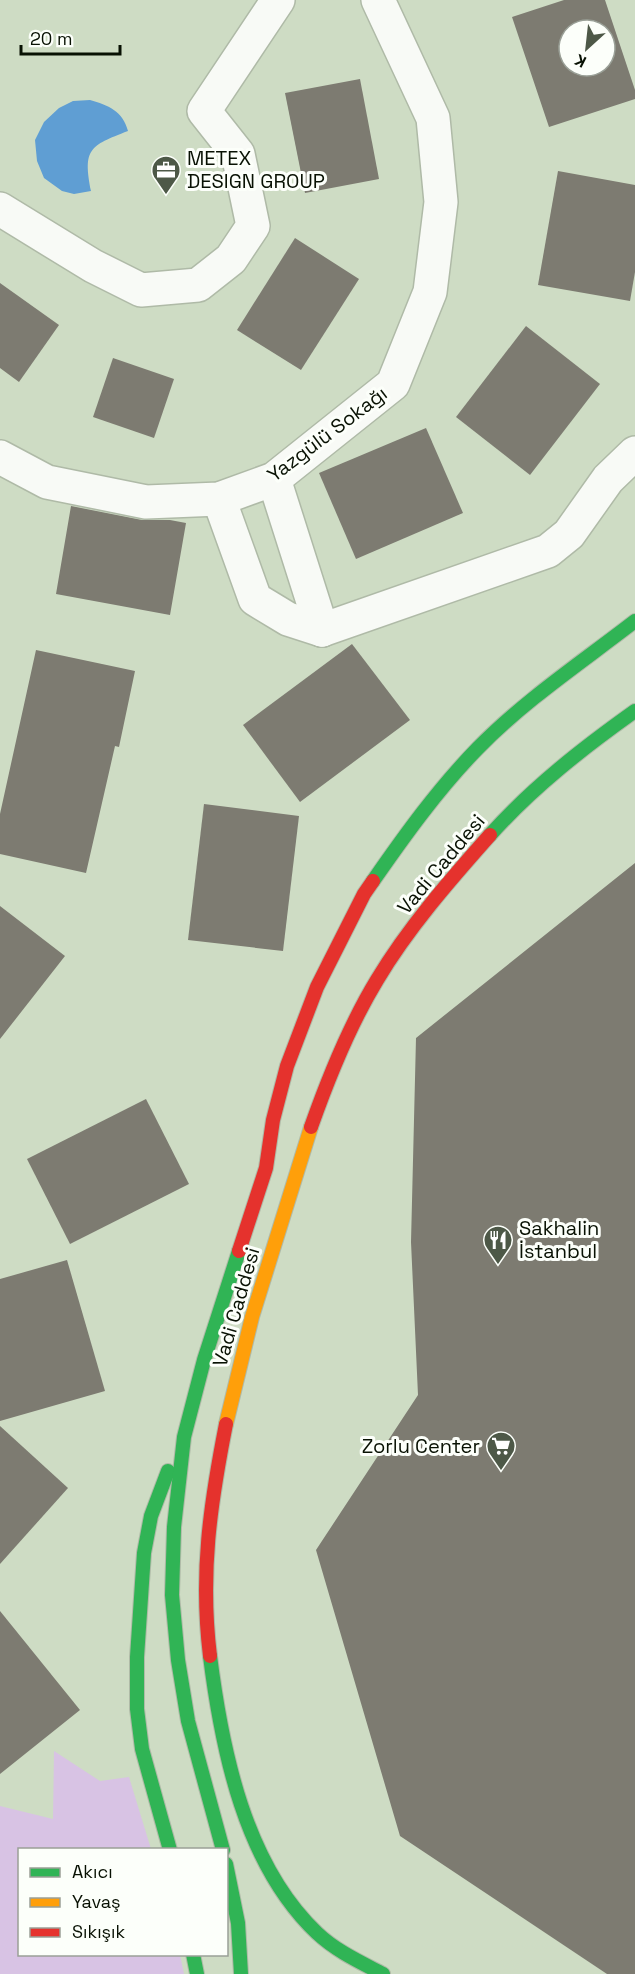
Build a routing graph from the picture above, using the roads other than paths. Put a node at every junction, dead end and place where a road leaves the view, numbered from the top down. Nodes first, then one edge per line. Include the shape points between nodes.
1 (278, 0) edge
2 (378, 0) edge
3 (0, 208) edge
4 (635, 453) edge
5 (0, 457) edge
6 (274, 479) junction
7 (219, 499) junction
8 (635, 621) edge
9 (322, 630) junction
10 (635, 711) edge
11 (184, 1437) junction
12 (169, 1848) edge
13 (222, 1848) edge
14 (228, 1874) edge
15 (193, 1956) edge
16 (197, 1974) edge
17 (241, 1974) edge
18 (383, 1974) edge

1 - 3 street via 204,111 238,154 253,226 231,259 198,285 141,290 93,266
2 - 6 street, Yazgülü Sokağı via 433,118 441,202 430,292 393,384
4 - 9 street via 608,479 569,534 548,551
5 - 7 street, Yazgülü Sokağı via 47,482 146,502
6 - 7 street, Yazgülü Sokağı
6 - 9 street
7 - 9 street via 255,599 288,619
8 - 11 main road, Vadi Caddesi via 522,707 478,748 417,818 364,894 317,987 287,1066 266,1168 204,1360
10 - 18 main road, Vadi Caddesi via 536,788 486,837 377,979 342,1046 318,1109 270,1256 219,1456 205,1580 211,1673 238,1798 282,1896 319,1934
11 - 12 main road via 151,1516 143,1563 137,1657 142,1749
11 - 13 main road via 174,1527 172,1595 178,1660 188,1721
14 - 17 main road via 238,1923
15 - 16 main road

